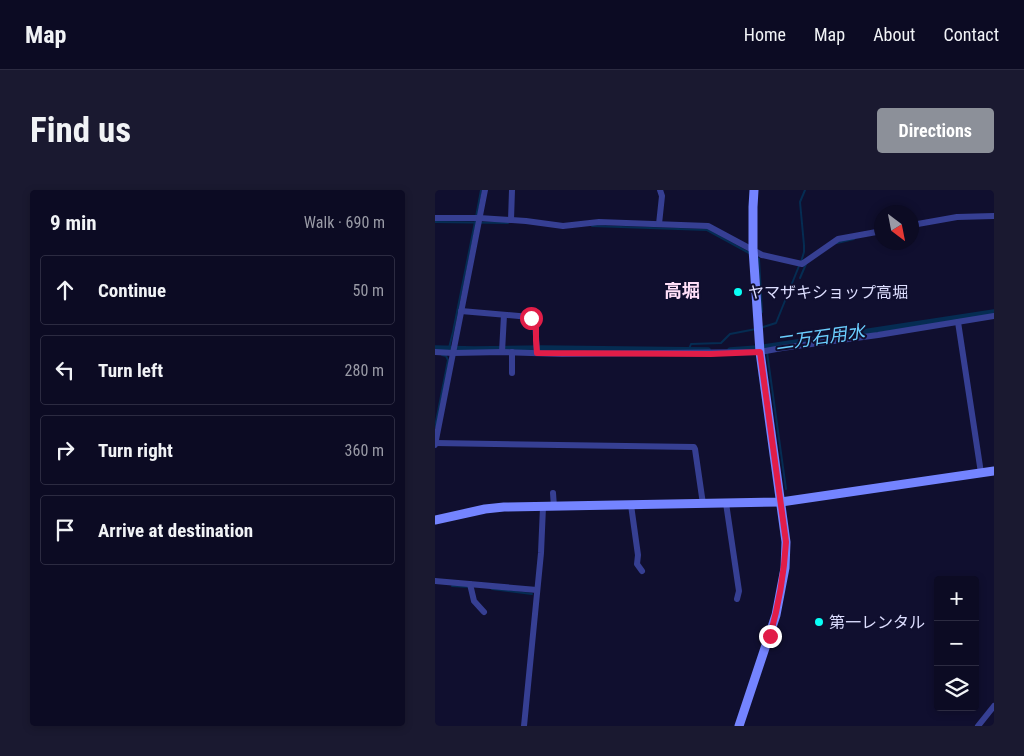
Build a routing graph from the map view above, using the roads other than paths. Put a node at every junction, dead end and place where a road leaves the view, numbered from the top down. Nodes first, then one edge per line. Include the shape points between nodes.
1 (485, 190) edge
2 (512, 190) edge
3 (660, 190) edge
4 (754, 190) edge
5 (994, 216) edge
6 (435, 218) edge
7 (479, 218) junction
8 (511, 220) junction
9 (659, 224) junction
10 (919, 224) edge
11 (874, 232) edge
12 (753, 250) junction
13 (461, 311) junction
14 (504, 315) junction
15 (994, 316) edge
16 (958, 322) junction
17 (435, 352) edge
18 (502, 352) junction
19 (512, 352) junction
20 (760, 352) junction
21 (453, 353) junction
22 (537, 353) junction
23 (513, 373) dead end
24 (435, 444) edge
25 (994, 471) edge
26 (981, 472) junction
27 (553, 493) dead end
28 (781, 502) junction
29 (726, 503) junction
30 (703, 504) junction
31 (631, 505) junction
32 (543, 507) junction
33 (554, 507) junction
34 (435, 520) edge
35 (642, 571) dead end
36 (435, 581) edge
37 (471, 584) junction
38 (537, 590) junction
39 (737, 599) dead end
40 (485, 612) dead end
41 (994, 706) edge
42 (524, 726) edge
43 (739, 726) edge
44 (978, 726) edge

1 - 7 street
2 - 8 street
3 - 9 street
4 - 12 street
5 - 10 street via 957,217
6 - 7 street
7 - 8 street
7 - 13 street
8 - 9 street via 563,226 599,222
9 - 12 street via 708,226
11 - 12 street via 838,239 802,264 761,255
12 - 20 street
13 - 14 street
13 - 21 street
14 - 18 street
14 - 22 street via 535,320
15 - 16 street
16 - 20 street
16 - 26 street
17 - 21 street
18 - 19 street
18 - 21 street
19 - 22 street
19 - 23 street
20 - 22 street
20 - 28 street
21 - 24 street
24 - 30 street via 694,447
25 - 26 street
26 - 28 street
27 - 33 street
28 - 29 street
28 - 43 street via 786,542 782,585 770,636
29 - 30 street
29 - 39 street via 739,591
30 - 31 street
31 - 33 street
31 - 35 street via 637,564
32 - 33 street
32 - 34 street via 485,509
32 - 38 street
36 - 37 street
37 - 38 street
37 - 40 street via 474,600
38 - 42 street
41 - 44 street

